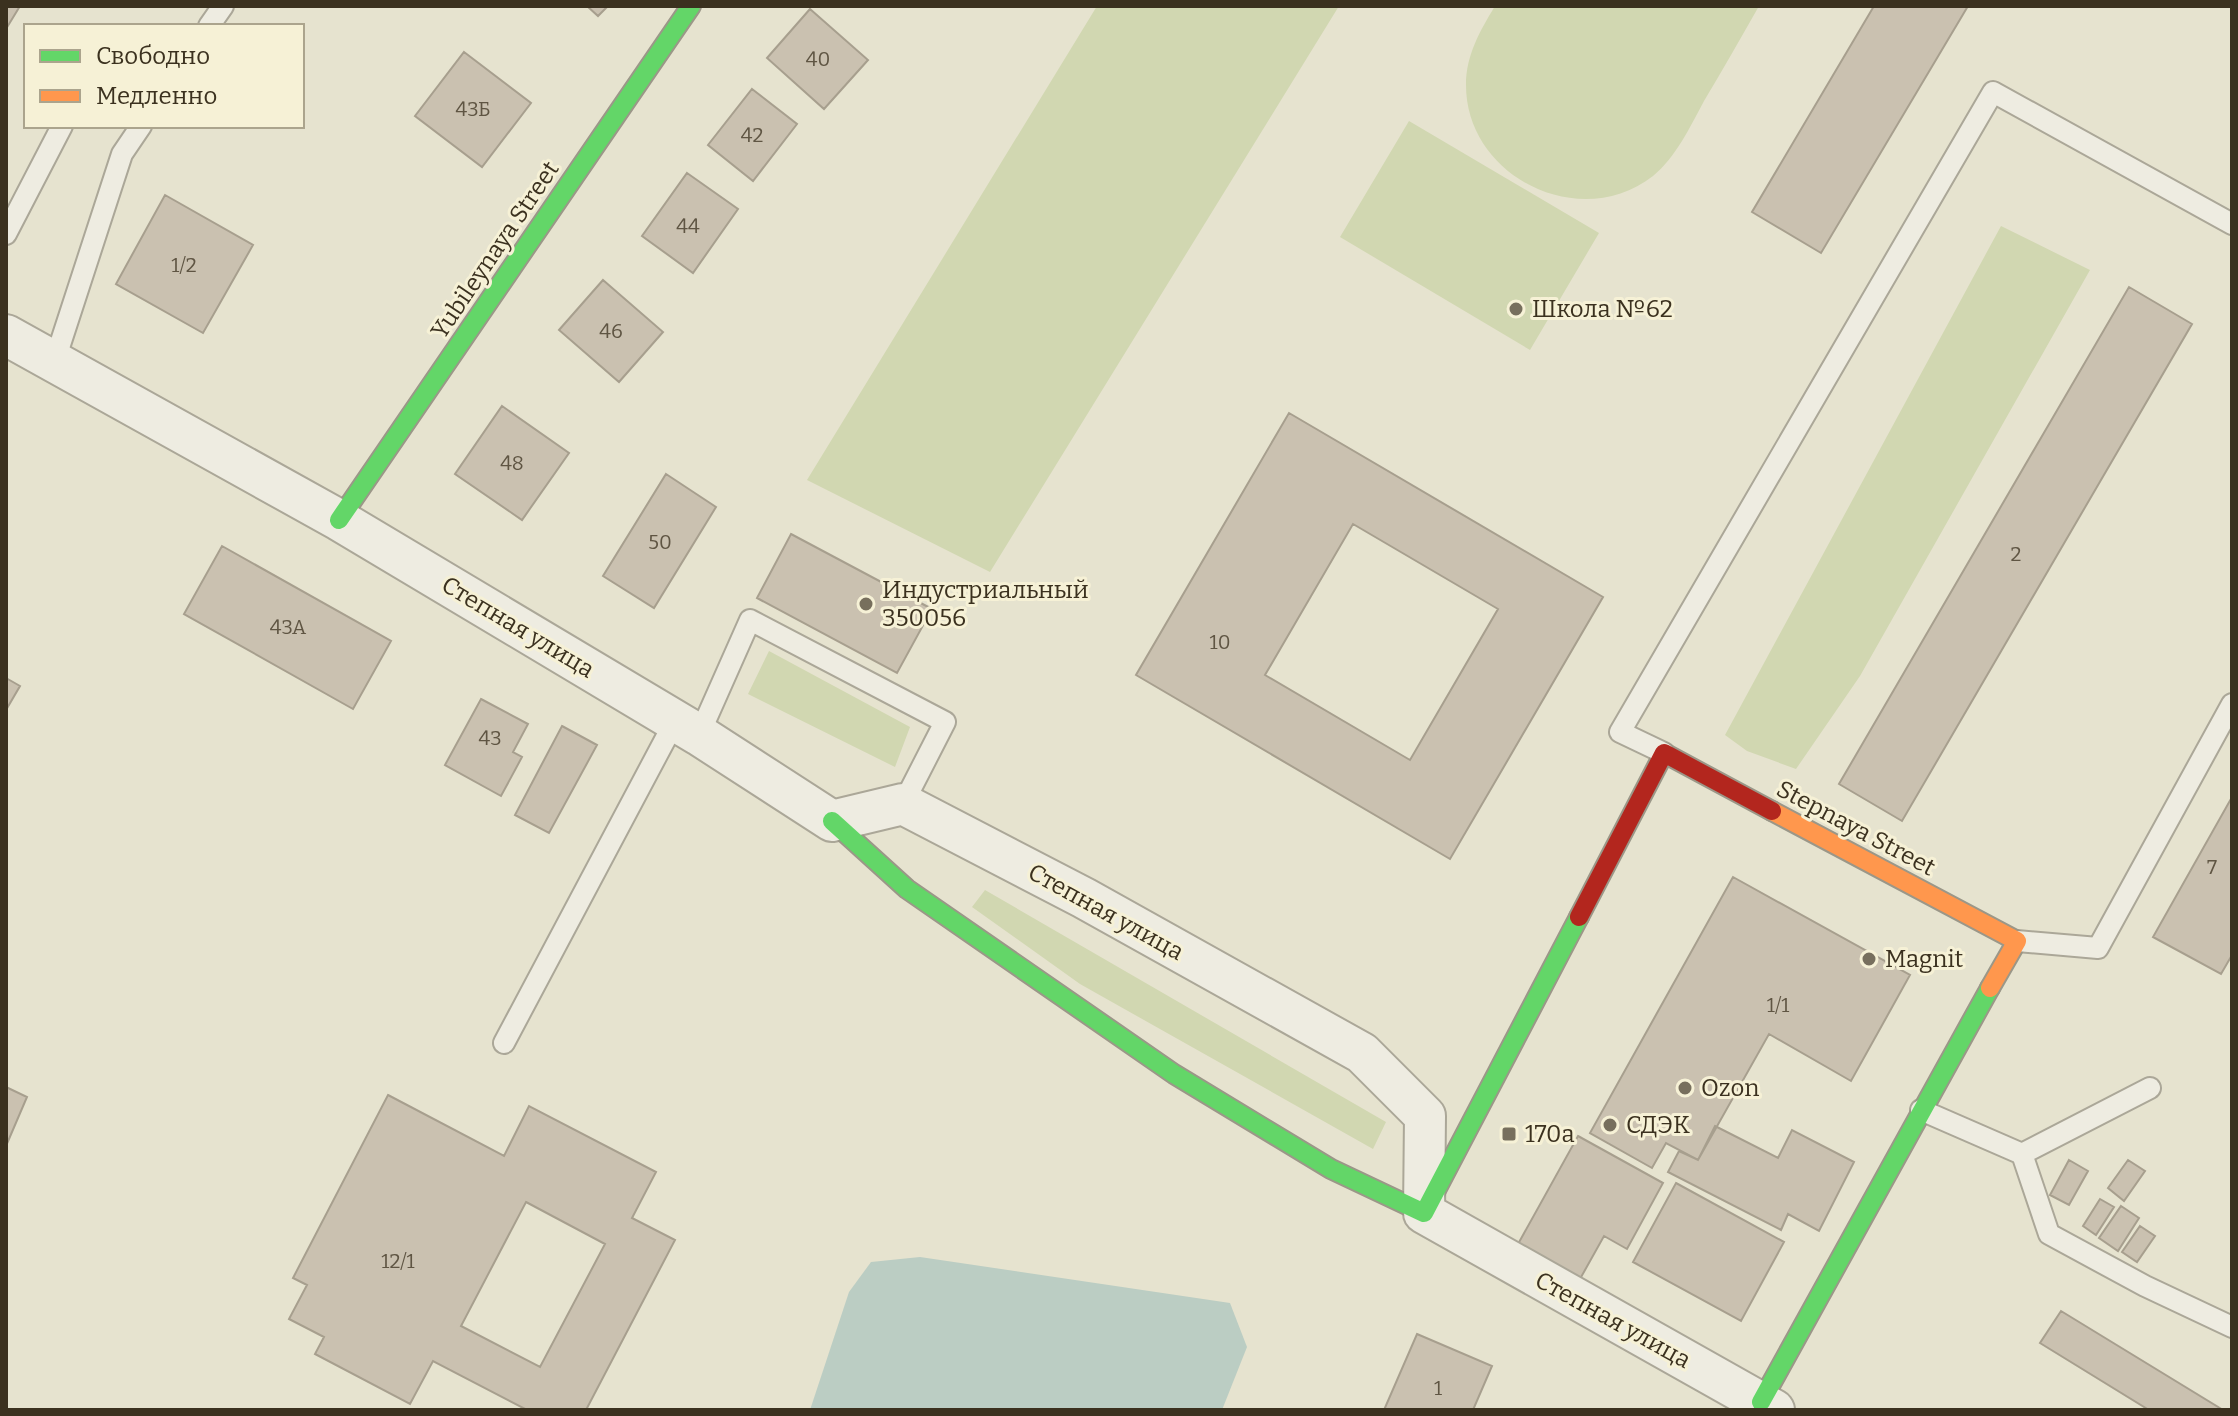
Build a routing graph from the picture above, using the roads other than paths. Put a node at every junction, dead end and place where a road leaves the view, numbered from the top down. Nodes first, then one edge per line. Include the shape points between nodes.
1 (223, 6) edge
2 (691, 6) edge
3 (210, 24) edge
4 (61, 128) edge
5 (140, 128) edge
6 (2232, 224) edge
7 (6, 234) edge
8 (6, 335) edge
9 (54, 363) junction
10 (339, 520) junction
11 (2232, 704) edge
12 (687, 728) junction
13 (1664, 753) junction
14 (903, 804) junction
15 (832, 821) junction
16 (2017, 941) junction
17 (504, 1043) dead end
18 (2150, 1088) dead end
19 (1921, 1110) junction
20 (2022, 1154) junction
21 (1424, 1213) junction
22 (2232, 1327) edge
23 (1768, 1406) edge

1 - 3 lane
2 - 10 street, Yubileynaya Street
4 - 7 lane
5 - 9 lane via 122,154
6 - 13 lane via 1993,92 1620,732
8 - 9 street, Степная улица
9 - 10 street, Степная улица
10 - 12 street, Степная улица
11 - 16 lane via 2098,948
12 - 14 lane via 750,620 945,722
12 - 15 street, Степная улица
12 - 17 lane
13 - 16 street, Stepnaya Street
13 - 21 street
14 - 15 street
14 - 21 street, Степная улица via 1362,1053 1425,1116
15 - 21 street via 907,889 1174,1074 1331,1169
16 - 19 street
18 - 20 lane
19 - 20 lane
19 - 23 street
20 - 22 lane via 2049,1234
21 - 23 street, Степная улица

